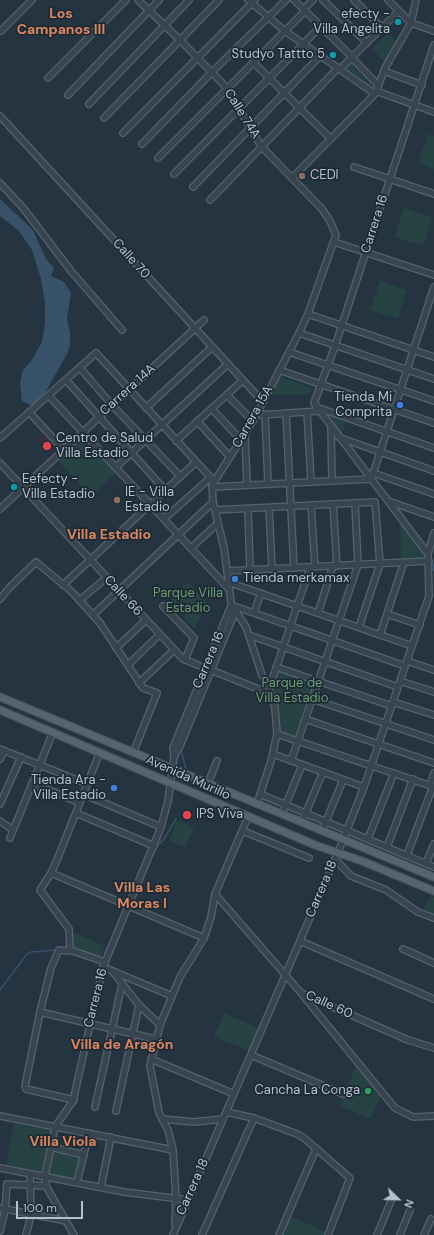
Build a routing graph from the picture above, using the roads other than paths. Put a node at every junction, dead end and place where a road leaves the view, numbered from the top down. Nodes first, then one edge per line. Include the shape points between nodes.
1 (32, 0) edge
2 (126, 0) edge
3 (138, 0) edge
4 (159, 0) edge
5 (189, 0) edge
6 (219, 0) edge
7 (286, 0) edge
8 (294, 0) edge
9 (313, 0) edge
10 (324, 0) edge
11 (354, 0) edge
12 (388, 0) edge
13 (416, 0) edge
14 (251, 1) edge
15 (305, 10) junction
16 (149, 11) junction
17 (399, 11) junction
18 (268, 18) junction
19 (411, 23) junction
20 (164, 25) junction
21 (320, 26) junction
22 (382, 28) junction
23 (1, 31) edge
24 (285, 31) junction
25 (434, 31) edge
26 (181, 41) junction
27 (367, 43) junction
28 (304, 44) junction
29 (434, 45) edge
30 (433, 53) edge
31 (321, 56) junction
32 (352, 57) junction
33 (198, 58) junction
34 (253, 62) junction
35 (339, 69) junction
36 (384, 70) junction
37 (212, 72) junction
38 (48, 78) dead end
39 (269, 78) junction
40 (378, 85) junction
41 (422, 85) junction
42 (227, 88) junction
43 (376, 92) junction
44 (285, 93) junction
45 (68, 95) dead end
46 (89, 104) dead end
47 (414, 105) junction
48 (239, 108) junction
49 (300, 108) junction
50 (434, 112) edge
51 (0, 116) edge
52 (104, 118) dead end
53 (250, 128) junction
54 (123, 133) dead end
55 (331, 138) junction
56 (142, 144) dead end
57 (261, 146) junction
58 (158, 158) dead end
59 (354, 167) dead end
60 (174, 174) dead end
61 (292, 178) junction
62 (390, 179) junction
63 (0, 183) edge
64 (193, 187) dead end
65 (434, 194) edge
66 (210, 200) dead end
67 (336, 235) joint
68 (334, 242) junction
69 (366, 252) junction
70 (434, 275) edge
71 (434, 287) edge
72 (432, 297) edge
73 (308, 314) junction
74 (204, 320) dead end
75 (341, 326) junction
76 (195, 328) junction
77 (122, 330) dead end
78 (299, 334) junction
79 (335, 346) junction
80 (212, 347) junction
81 (414, 351) junction
82 (289, 352) junction
83 (434, 357) edge
84 (228, 364) junction
85 (328, 365) junction
86 (80, 368) junction
87 (279, 370) junction
88 (408, 370) junction
89 (434, 379) edge
90 (66, 380) junction
91 (243, 380) junction
92 (320, 385) junction
93 (129, 389) junction
94 (401, 390) junction
95 (227, 395) junction
96 (49, 396) junction
97 (434, 401) edge
98 (263, 402) junction
99 (112, 405) junction
100 (316, 407) junction
101 (146, 408) junction
102 (212, 409) junction
103 (394, 410) junction
104 (29, 412) junction
105 (306, 412) junction
106 (286, 413) junction
107 (265, 414) junction
108 (256, 416) junction
109 (99, 417) junction
110 (253, 421) junction
111 (197, 422) junction
112 (434, 423) edge
113 (162, 425) junction
114 (331, 426) junction
115 (82, 432) junction
116 (387, 432) junction
117 (245, 434) junction
118 (338, 436) junction
119 (0, 438) edge
120 (146, 439) junction
121 (241, 440) junction
122 (176, 441) junction
123 (434, 448) edge
124 (64, 450) junction
125 (131, 452) junction
126 (380, 452) junction
127 (230, 457) junction
128 (196, 462) junction
129 (0, 463) edge
130 (116, 467) junction
131 (434, 471) edge
132 (373, 473) junction
133 (180, 476) junction
134 (371, 479) junction
135 (311, 481) junction
136 (332, 481) junction
137 (212, 482) junction
138 (289, 482) junction
139 (268, 483) junction
140 (248, 485) junction
141 (23, 488) junction
142 (165, 490) junction
143 (434, 494) edge
144 (388, 501) junction
145 (213, 502) junction
146 (355, 503) junction
147 (150, 504) junction
148 (333, 504) junction
149 (290, 506) junction
150 (311, 506) junction
151 (269, 508) junction
152 (0, 509) edge
153 (248, 509) junction
154 (215, 510) junction
155 (434, 517) edge
156 (164, 519) junction
157 (218, 523) junction
158 (177, 534) junction
159 (433, 537) edge
160 (191, 548) junction
161 (430, 559) edge
162 (90, 560) junction
163 (404, 562) junction
164 (380, 564) junction
165 (358, 565) junction
166 (335, 566) junction
167 (313, 567) junction
168 (294, 568) junction
169 (272, 569) junction
170 (250, 570) junction
171 (228, 571) junction
172 (106, 578) junction
173 (228, 582) junction
174 (63, 585) junction
175 (229, 589) junction
176 (118, 591) junction
177 (261, 593) junction
178 (0, 599) edge
179 (80, 600) junction
180 (231, 605) junction
181 (163, 606) dead end
182 (297, 606) junction
183 (254, 613) junction
184 (318, 613) junction
185 (387, 614) junction
186 (93, 615) junction
187 (146, 620) junction
188 (339, 620) junction
189 (420, 625) junction
190 (290, 626) junction
191 (359, 627) junction
192 (159, 635) junction
193 (249, 635) junction
194 (380, 635) junction
195 (332, 641) junction
196 (412, 646) junction
197 (116, 648) junction
198 (283, 648) junction
199 (174, 650) junction
200 (185, 660) junction
201 (325, 662) junction
202 (128, 664) junction
203 (406, 664) junction
204 (276, 667) junction
205 (209, 669) junction
206 (434, 670) edge
207 (318, 681) junction
208 (400, 681) junction
209 (139, 683) junction
210 (398, 687) junction
211 (270, 692) junction
212 (434, 692) edge
213 (0, 697) edge
214 (312, 699) junction
215 (392, 704) junction
216 (0, 710) edge
217 (434, 716) edge
218 (305, 719) junction
219 (386, 724) junction
220 (53, 732) junction
221 (277, 734) junction
222 (298, 740) junction
223 (434, 740) edge
224 (378, 744) junction
225 (2, 750) edge
226 (100, 752) junction
227 (133, 753) junction
228 (273, 754) junction
229 (21, 757) junction
230 (0, 759) edge
231 (291, 760) junction
232 (217, 762) dead end
233 (434, 763) edge
234 (40, 764) junction
235 (302, 765) junction
236 (372, 765) junction
237 (172, 769) junction
238 (323, 772) junction
239 (394, 773) junction
240 (434, 773) edge
241 (413, 779) junction
242 (343, 780) junction
243 (32, 783) junction
244 (170, 783) junction
245 (208, 783) junction
246 (87, 784) junction
247 (432, 786) edge
248 (364, 787) junction
249 (83, 794) junction
250 (260, 794) junction
251 (80, 803) junction
252 (0, 804) edge
253 (256, 804) junction
254 (286, 805) junction
255 (76, 813) junction
256 (306, 813) junction
257 (282, 814) junction
258 (248, 817) junction
259 (0, 821) edge
260 (326, 821) junction
261 (302, 822) junction
262 (161, 827) junction
263 (13, 830) junction
264 (322, 830) junction
265 (347, 830) junction
266 (243, 831) junction
267 (10, 838) dead end
268 (343, 839) junction
269 (368, 839) junction
270 (434, 844) edge
271 (154, 846) junction
272 (387, 847) junction
273 (407, 855) junction
274 (336, 856) junction
275 (309, 858) dead end
276 (426, 863) junction
277 (434, 867) edge
278 (51, 873) junction
279 (434, 877) edge
280 (434, 891) edge
281 (215, 894) junction
282 (129, 906) junction
283 (434, 918) edge
284 (204, 938) junction
285 (300, 941) junction
286 (403, 948) dead end
287 (70, 950) junction
288 (434, 962) edge
289 (104, 965) junction
290 (113, 971) junction
291 (284, 974) junction
292 (122, 984) junction
293 (301, 993) junction
294 (172, 996) junction
295 (434, 999) edge
296 (139, 1005) junction
297 (40, 1012) junction
298 (90, 1024) junction
299 (160, 1025) junction
300 (111, 1030) junction
301 (132, 1034) junction
302 (155, 1039) junction
303 (434, 1048) edge
304 (251, 1055) junction
305 (151, 1059) junction
306 (234, 1094) junction
307 (343, 1094) dead end
308 (74, 1100) junction
309 (95, 1107) dead end
310 (116, 1111) dead end
311 (226, 1112) junction
312 (0, 1116) edge
313 (434, 1116) edge
314 (162, 1118) junction
315 (254, 1118) junction
316 (223, 1119) junction
317 (55, 1127) junction
318 (89, 1133) junction
319 (111, 1137) junction
320 (51, 1147) junction
321 (316, 1148) junction
322 (173, 1150) junction
323 (84, 1155) junction
324 (0, 1168) edge
325 (30, 1174) junction
326 (45, 1176) junction
327 (77, 1182) junction
328 (30, 1185) junction
329 (46, 1186) junction
330 (100, 1187) junction
331 (176, 1198) junction
332 (188, 1200) junction
333 (391, 1201) dead end
334 (3, 1209) edge
335 (410, 1210) dead end
336 (31, 1214) junction
337 (431, 1219) dead end
338 (66, 1221) junction
339 (175, 1229) junction
340 (0, 1231) edge
341 (26, 1235) edge
342 (74, 1235) edge
343 (172, 1235) edge
344 (202, 1235) edge
345 (279, 1235) edge
346 (328, 1235) edge
347 (377, 1235) edge
348 (400, 1235) edge
349 (424, 1235) edge

1 - 23 street
2 - 38 street
3 - 16 street, Calle 74A
4 - 16 street
5 - 20 street
6 - 26 street
7 - 18 street
8 - 15 street
9 - 15 street
10 - 27 street
11 - 22 street
12 - 17 street
13 - 19 street
14 - 18 street
14 - 33 street
15 - 21 street
15 - 24 street
16 - 20 street, Calle 74A
16 - 45 street
17 - 19 street
17 - 22 street
18 - 24 street
18 - 37 street
19 - 25 street
19 - 36 street
20 - 26 street, Calle 74A
20 - 46 street
21 - 28 street
21 - 32 street
22 - 27 street
24 - 28 street
24 - 34 street
26 - 33 street, Calle 74A
26 - 52 street
27 - 32 street
28 - 31 street
28 - 39 street
29 - 30 street, Carrera 16
30 - 41 street, Carrera 16
31 - 35 street
31 - 44 street
32 - 35 street
32 - 40 street
33 - 37 street, Calle 74A
33 - 54 street
34 - 39 street
34 - 42 street
35 - 43 street
35 - 49 street
36 - 40 street
36 - 41 street
37 - 42 street, Calle 74A
37 - 56 street
39 - 44 street
39 - 48 street
40 - 43 street
41 - 47 street, Carrera 16
42 - 48 street, Calle 74A
42 - 58 street
43 - 47 street
43 - 55 street
44 - 49 street
44 - 53 street
47 - 50 street
47 - 62 street, Carrera 16
48 - 53 street, Calle 74A
48 - 60 street
49 - 55 street
49 - 57 street
51 - 76 street, Calle 70
53 - 57 street, Calle 74A
53 - 64 street
55 - 61 street
57 - 61 street, Calle 74A
57 - 66 street
59 - 62 street
61 - 67 street, Calle 74A via 322,209
62 - 65 street
62 - 69 street, Carrera 16
63 - 77 street
67 - 68 street, Carrera 15A
68 - 69 street
68 - 73 street, Carrera 15A
69 - 70 street
69 - 75 street, Carrera 16
71 - 72 street
72 - 81 street
73 - 75 street
73 - 78 street, Carrera 15A
74 - 76 street, Carrera 14A
75 - 79 street, Carrera 16
75 - 81 street
76 - 80 street, Calle 70
76 - 93 street, Carrera 14A
78 - 79 street
78 - 82 street, Carrera 15A
79 - 85 street, Carrera 16
79 - 88 street
80 - 84 street, Calle 70
80 - 101 street
81 - 83 street
81 - 88 street
82 - 85 street
82 - 87 street, Carrera 15A
84 - 91 street, Calle 70
84 - 113 street
85 - 92 street, Carrera 16
85 - 94 street
86 - 90 street
86 - 93 street via 96,353
86 - 99 street
87 - 92 street
87 - 98 street, Carrera 15A
88 - 89 street
88 - 94 street
90 - 96 street
90 - 109 street
91 - 95 street
91 - 98 street, Calle 70
92 - 100 street, Carrera 16
92 - 103 street
93 - 99 street, Carrera 14A
93 - 101 street
94 - 97 street
94 - 103 street
95 - 102 street
95 - 110 street
96 - 104 street
96 - 115 street
98 - 108 street, Carrera 15A
99 - 109 street, Carrera 14A
99 - 120 street
100 - 105 street
100 - 114 street
100 - 116 street
101 - 113 street
102 - 111 street
102 - 121 street
103 - 112 street
103 - 116 street
104 - 119 street
104 - 124 street
105 - 106 street
105 - 135 street
106 - 107 street
106 - 138 street
107 - 108 street
107 - 139 street
108 - 110 street, Carrera 15A
109 - 115 street, Carrera 14A
109 - 125 street
110 - 117 street, Carrera 15A
111 - 122 street
111 - 127 street
113 - 120 street
113 - 122 street
114 - 118 street
114 - 136 street
115 - 124 street, Carrera 14A
115 - 130 street
116 - 123 street
116 - 126 street
117 - 121 street, Carrera 15A
117 - 140 street
118 - 126 street
118 - 134 street
120 - 125 street
120 - 133 street
121 - 127 street, Carrera 15A
122 - 128 street
124 - 141 street, Carrera 14A
125 - 130 street
125 - 142 street
126 - 131 street
126 - 132 street
127 - 137 street, Carrera 15A
128 - 133 street
128 - 137 street
129 - 141 street, Calle 66
130 - 147 street
132 - 134 street
132 - 143 street
133 - 142 street
134 - 136 street
134 - 144 street
135 - 136 street
135 - 138 street
137 - 140 street
137 - 145 street
137 - 156 street, Carrera 15A
138 - 139 street
138 - 149 street
139 - 140 street
141 - 152 street, Carrera 14A
141 - 162 street, Calle 66
142 - 147 street
144 - 155 street
144 - 161 street
145 - 154 street
145 - 158 street
146 - 148 street
146 - 164 street via 376,502
146 - 165 street
147 - 156 street
147 - 162 street
148 - 150 street
148 - 166 street
149 - 150 street
149 - 151 street
149 - 168 street
150 - 167 street
151 - 153 street
151 - 169 street
153 - 154 street
153 - 170 street
154 - 157 street
156 - 158 street
157 - 160 street
157 - 171 street
158 - 160 street
158 - 176 street
159 - 161 street, Carrera 18
160 - 175 street
161 - 163 street
161 - 189 street, Carrera 18 via 429,596
162 - 172 street, Calle 66
162 - 174 street
163 - 164 street
163 - 185 street
164 - 165 street
164 - 191 street
165 - 166 street
165 - 188 street
166 - 167 street
166 - 184 street
167 - 168 street
167 - 182 street
168 - 169 street
169 - 170 street
170 - 171 street
171 - 173 street
172 - 176 street, Calle 66
172 - 179 street
173 - 175 street
173 - 177 street
174 - 178 street via 36,562
174 - 179 street
175 - 180 street
176 - 186 street
176 - 187 street, Calle 66
177 - 182 street
177 - 183 street
179 - 186 street
180 - 183 street
180 - 193 street
180 - 205 street, Carrera 16 via 233,617
181 - 200 street via 194,638
182 - 184 street
182 - 190 street
183 - 190 street
184 - 188 street
185 - 189 street
185 - 194 street
186 - 197 street
187 - 192 street, Calle 66
187 - 197 street
188 - 191 street
188 - 195 street
189 - 196 street, Carrera 18
190 - 195 street
190 - 198 street
191 - 194 street
192 - 199 street, Calle 66
192 - 202 street
193 - 198 street
193 - 211 street
194 - 196 street
195 - 201 street
195 - 203 street
196 - 203 street, Carrera 18
197 - 202 street
198 - 201 street
198 - 204 street
199 - 200 street, Calle 66
199 - 209 street
200 - 205 street, Calle 66
201 - 207 street
201 - 210 street
202 - 209 street
203 - 206 street
203 - 208 street, Carrera 18
204 - 207 street
204 - 211 street
205 - 211 street, Calle 66
205 - 237 street, Carrera 16 via 174,757
207 - 214 street
207 - 215 street
208 - 210 street, Carrera 18
208 - 212 street
209 - 227 street via 145,690 157,694
210 - 215 street, Carrera 18
211 - 221 street via 276,714
213 - 227 main road, Avenida Murillo
214 - 218 street
214 - 219 street
215 - 217 street
215 - 219 street, Carrera 18
216 - 220 main road, Avenida Murillo
218 - 222 street
218 - 224 street
219 - 223 street
219 - 224 street, Carrera 18
220 - 226 main road, Avenida Murillo
220 - 234 street
221 - 222 street
221 - 228 street
222 - 231 street
222 - 236 street
224 - 233 street
224 - 236 street, Carrera 18
225 - 229 street
225 - 230 street
226 - 244 main road, Avenida Murillo
226 - 246 street
227 - 237 main road, Avenida Murillo
228 - 231 street
228 - 250 street
229 - 234 street
229 - 252 street
231 - 235 street
232 - 245 street
234 - 243 street
234 - 246 street
235 - 238 street
235 - 254 street
236 - 239 street
236 - 248 street, Carrera 18
237 - 244 street, Carrera 16
237 - 245 main road, Avenida Murillo
238 - 242 street
238 - 256 street
239 - 241 street
239 - 269 street
240 - 247 street
241 - 247 street
241 - 272 street
242 - 248 street
242 - 260 street
243 - 251 street
243 - 263 street
244 - 258 main road, Avenida Murillo
244 - 262 street, Carrera 16
245 - 253 main road, Avenida Murillo
246 - 249 street
247 - 273 street
248 - 265 street, Carrera 18
249 - 251 street
249 - 262 street
250 - 253 street
250 - 254 street
251 - 255 street
253 - 257 main road, Avenida Murillo
254 - 256 street
254 - 257 street
255 - 271 street
255 - 278 street
256 - 260 street
256 - 261 street
257 - 261 main road, Avenida Murillo
258 - 266 street
258 - 274 main road, Avenida Murillo
259 - 263 street
260 - 264 street
260 - 265 street
261 - 264 main road, Avenida Murillo
262 - 271 street, Carrera 16
263 - 267 street
264 - 268 main road, Avenida Murillo
265 - 268 street, Carrera 18
265 - 269 street
266 - 275 street
266 - 281 street
268 - 274 street, Carrera 18
268 - 279 main road, Avenida Murillo
269 - 272 street
270 - 276 street
271 - 282 street, Carrera 16
272 - 273 street
273 - 276 street
274 - 280 main road, Avenida Murillo
274 - 283 street via 350,876 386,890 418,912
274 - 285 street, Carrera 18
276 - 277 street
278 - 282 street
278 - 287 street via 40,890 69,929
281 - 284 street
281 - 291 street, Calle 60
282 - 284 street
282 - 289 street, Carrera 16
284 - 294 street via 180,977
285 - 291 street, Carrera 18
285 - 295 street
286 - 288 street
287 - 289 street
287 - 297 street via 59,950 51,968
289 - 290 street
289 - 298 street, Carrera 16
290 - 292 street
290 - 294 street
291 - 293 street, Calle 60
291 - 304 street, Carrera 18
292 - 296 street
292 - 300 street
293 - 303 street, Calle 60 via 408,1040
293 - 313 street via 395,1108 413,1117
294 - 299 street
296 - 299 street
296 - 301 street
297 - 298 street
297 - 308 street via 25,1081 26,1089
298 - 300 street
298 - 308 street, Carrera 16
299 - 302 street
300 - 301 street
300 - 309 street
301 - 302 street
301 - 310 street
302 - 305 street
304 - 306 street, Carrera 18
304 - 307 street
305 - 306 street
305 - 314 street via 150,1066
306 - 311 street, Carrera 18
308 - 317 street, Carrera 16
311 - 315 street
311 - 316 street, Carrera 18
312 - 317 street
314 - 316 street via 194,1122
314 - 322 street
315 - 321 street via 297,1134
315 - 344 street
316 - 332 street, Carrera 18
317 - 318 street
317 - 320 street, Carrera 16
318 - 319 street
318 - 323 street
319 - 322 street
319 - 330 street
320 - 323 street
320 - 326 street, Carrera 16
321 - 345 street
321 - 346 street via 350,1178
322 - 331 street
323 - 327 street
324 - 325 street
325 - 326 street
325 - 328 street
326 - 327 street
326 - 329 street, Carrera 16
327 - 330 street
328 - 329 street
328 - 334 street via 7,1184
328 - 336 street
329 - 338 street, Carrera 16
330 - 331 street
331 - 332 street
331 - 339 street
332 - 339 street, Carrera 18
333 - 347 street
334 - 336 street
334 - 340 street
335 - 348 street
336 - 338 street
336 - 341 street
337 - 349 street
338 - 342 street, Carrera 16
339 - 343 street, Carrera 18

